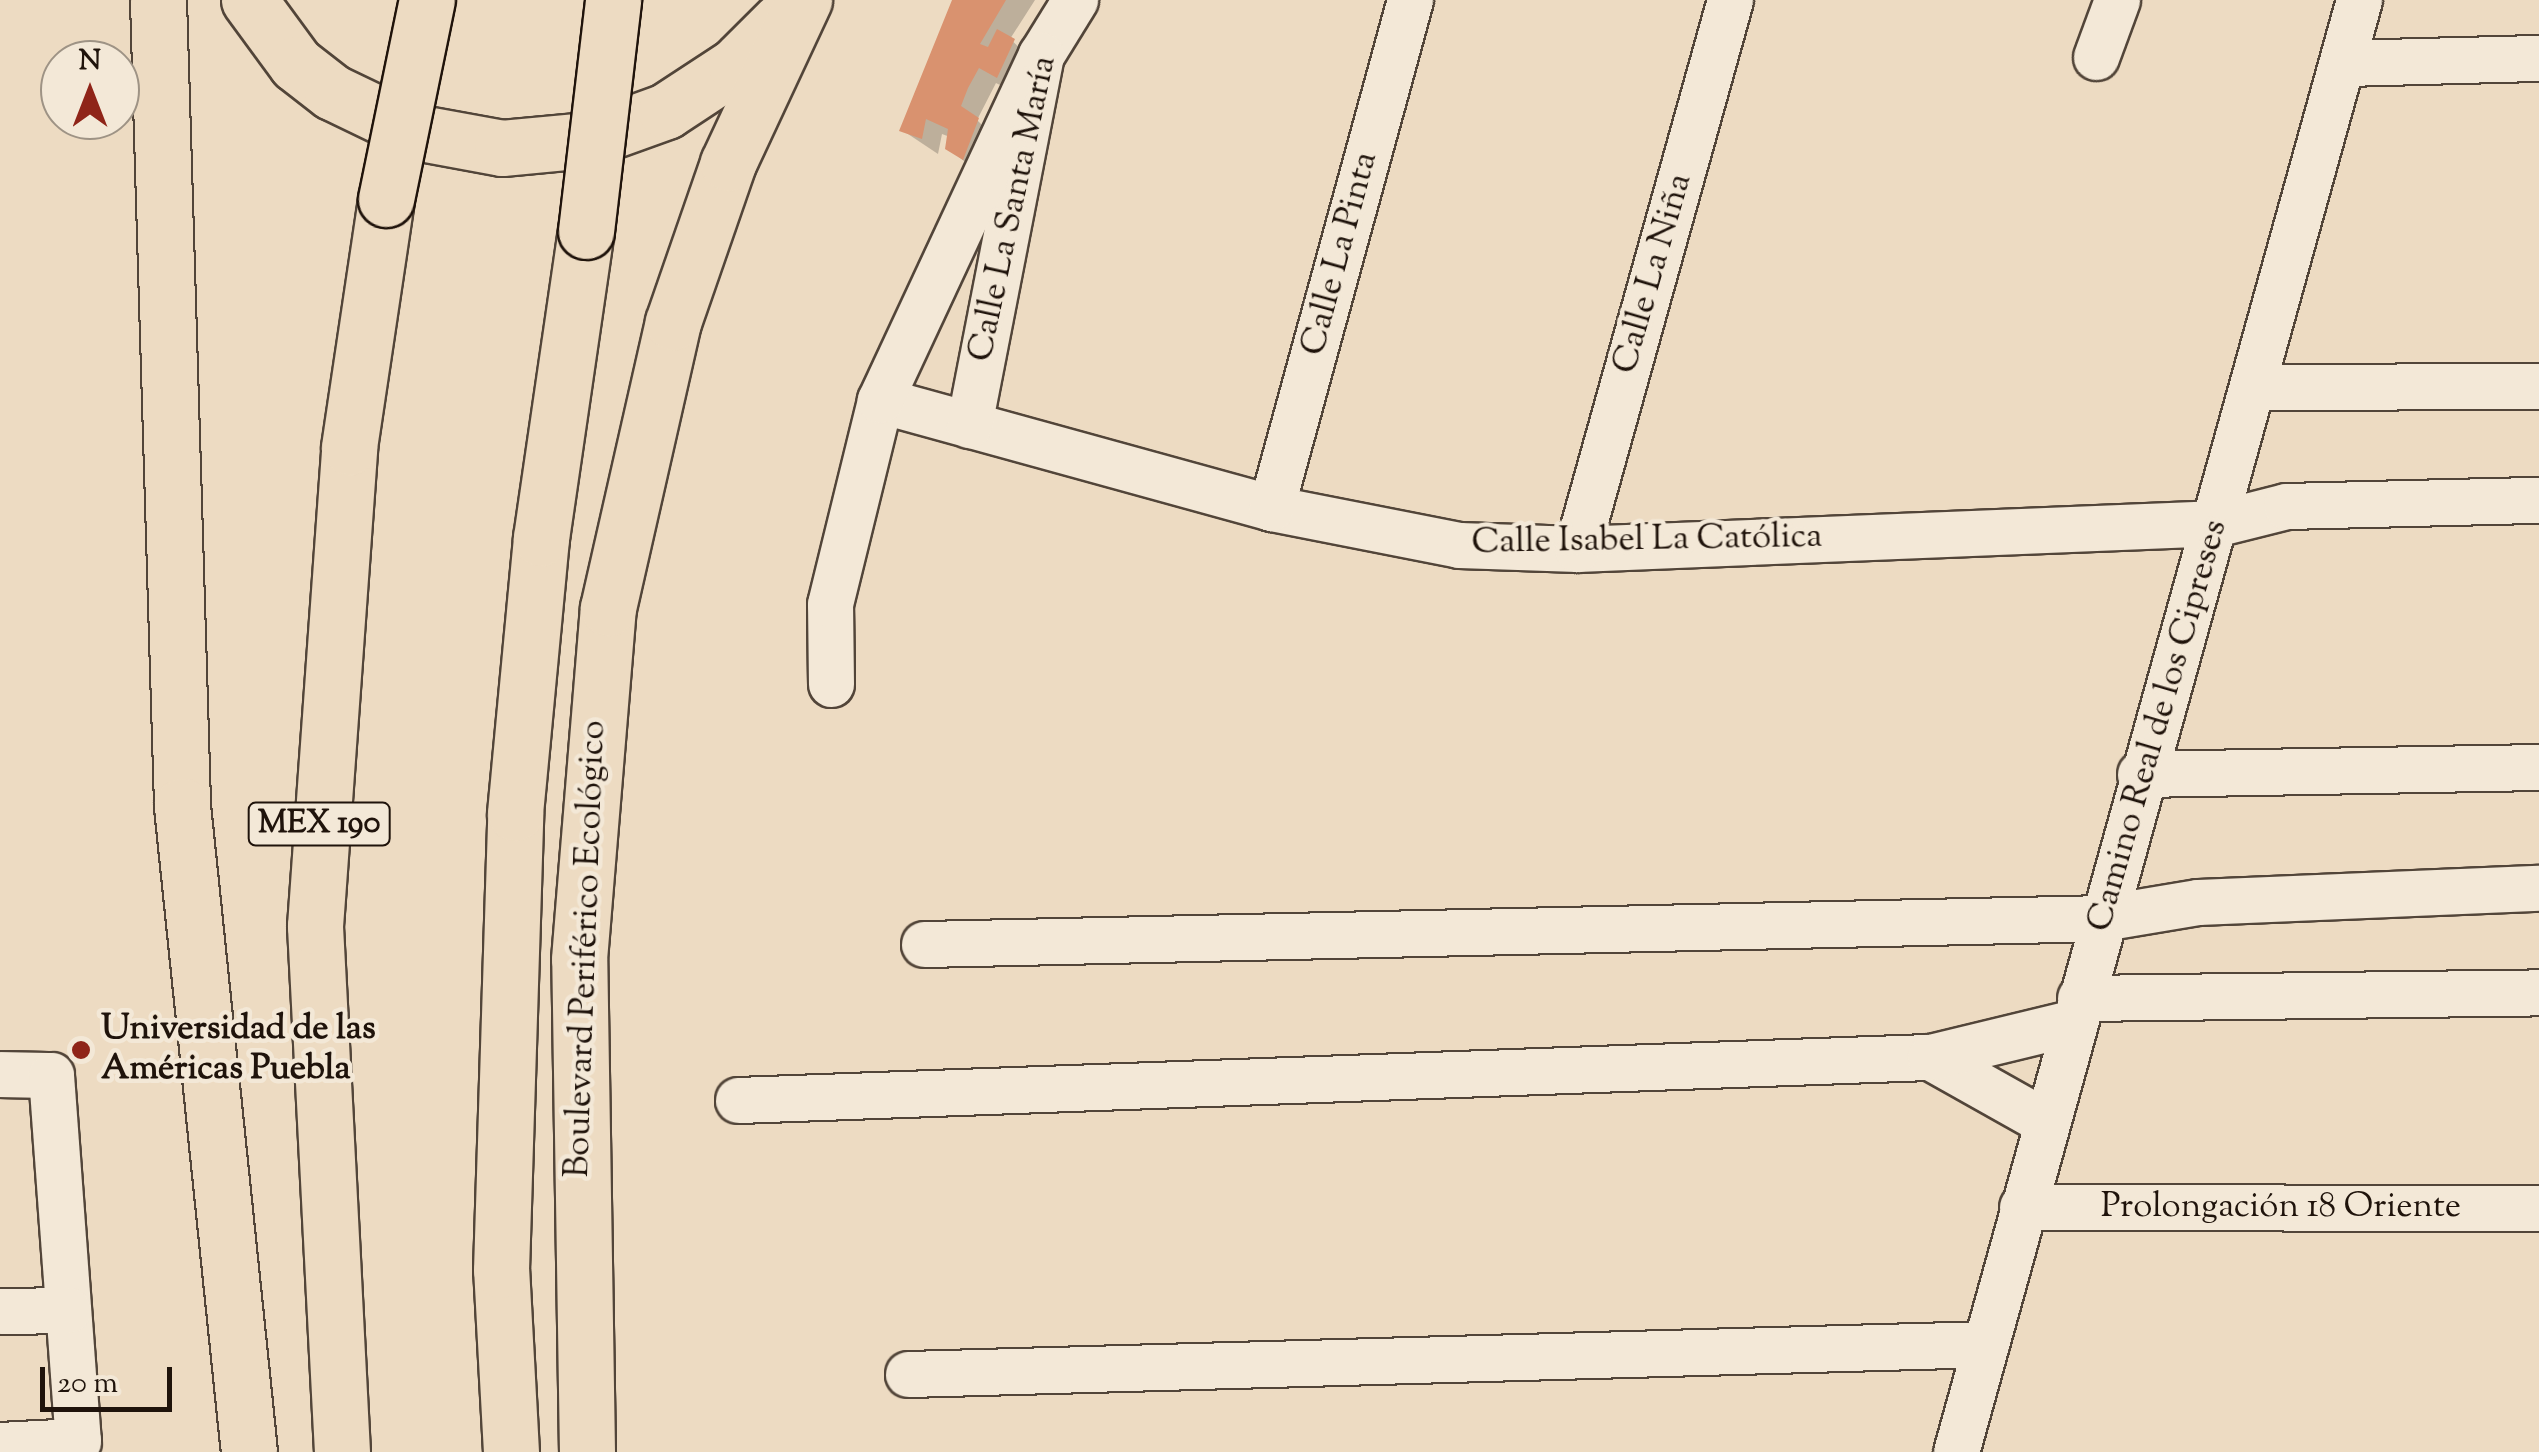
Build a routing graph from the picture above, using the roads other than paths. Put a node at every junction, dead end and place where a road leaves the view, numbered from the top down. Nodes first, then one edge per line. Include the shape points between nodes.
1 (158, 0) edge
2 (249, 0) edge
3 (427, 0) edge
4 (613, 0) edge
5 (801, 0) edge
6 (1075, 0) edge
7 (1410, 0) edge
8 (1730, 0) edge
9 (2116, 0) edge
10 (2359, 0) edge
11 (1040, 55) junction
12 (2096, 57) dead end
13 (2539, 58) edge
14 (2345, 63) junction
15 (2539, 386) edge
16 (2255, 387) junction
17 (880, 400) junction
18 (969, 424) junction
19 (2539, 500) edge
20 (1272, 508) junction
21 (2219, 523) junction
22 (1577, 549) junction
23 (831, 684) dead end
24 (2539, 767) edge
25 (2140, 774) junction
26 (2539, 888) edge
27 (2102, 918) junction
28 (924, 944) dead end
29 (2539, 992) edge
30 (2075, 1011) junction
31 (1930, 1057) junction
32 (0, 1074) edge
33 (738, 1100) dead end
34 (2044, 1121) junction
35 (2022, 1208) junction
36 (2539, 1208) edge
37 (68, 1310) junction
38 (0, 1311) edge
39 (1986, 1344) junction
40 (908, 1374) dead end
41 (0, 1445) edge
42 (249, 1452) edge
43 (342, 1452) edge
44 (511, 1452) edge
45 (587, 1452) edge
46 (1956, 1452) edge

1 - 42 highway via 182,806
2 - 5 highway via 296,64 332,92 415,132 502,148 586,140 666,111 736,65
3 - 43 highway, MEX 190, bridge via 386,199 349,447 315,926
4 - 44 highway, Boulevard Periférico Ecológico, bridge via 541,538 515,813 501,1270
5 - 45 highway, Boulevard Periférico Ecológico via 728,163 672,322 608,608 578,977
6 - 11 street, Calle La Santa María
7 - 20 street, Calle La Pinta
8 - 22 street, Calle La Niña
9 - 12 street
10 - 14 street, Camino Real de los Cipreses
11 - 17 street
11 - 18 street, Calle La Santa María
13 - 14 street
14 - 16 street, Camino Real de los Cipreses
15 - 16 street
16 - 21 street, Camino Real de los Cipreses
17 - 18 street, Calle Isabel La Católica
17 - 23 street via 830,604
18 - 20 street, Calle Isabel La Católica
19 - 21 street, Calle Isabel La Católica via 2286,506
20 - 22 street, Calle Isabel La Católica via 1459,545
21 - 22 street, Calle Isabel La Católica
21 - 25 street, Camino Real de los Cipreses
24 - 25 street
25 - 27 street, Camino Real de los Cipreses
26 - 27 street via 2198,902
27 - 28 street
27 - 30 street, Camino Real de los Cipreses
29 - 30 street
30 - 31 street
30 - 34 street, Camino Real de los Cipreses
31 - 33 street
31 - 34 street
32 - 37 street via 50,1075
34 - 35 street, Camino Real de los Cipreses
35 - 36 street, Prolongación 18 Oriente
35 - 39 street, Camino Real de los Cipreses
37 - 38 street
37 - 41 street via 78,1442
39 - 40 street
39 - 46 street, Camino Real de los Cipreses

